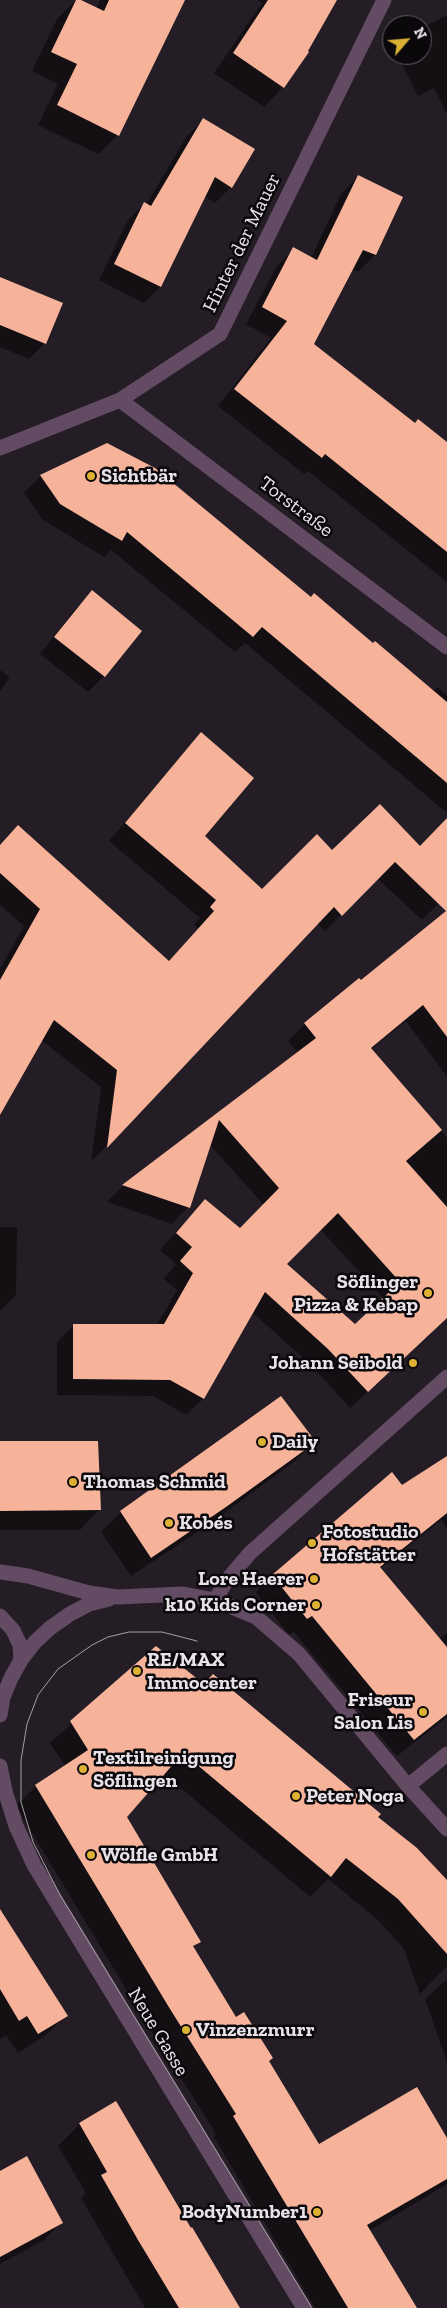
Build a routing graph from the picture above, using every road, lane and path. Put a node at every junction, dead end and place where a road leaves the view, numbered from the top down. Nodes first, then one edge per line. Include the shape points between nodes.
1 (384, 0) edge
2 (120, 400) junction
3 (0, 448) edge
4 (447, 647) edge
5 (447, 1378) edge
6 (0, 1572) edge
7 (118, 1596) junction
8 (215, 1600) junction
9 (0, 1616) edge
10 (21, 1660) junction
11 (0, 1715) edge
12 (447, 1754) edge
13 (0, 1766) edge
14 (408, 1786) junction
15 (447, 1829) edge
16 (304, 2308) edge

1 - 2 street, Hinter der Mauer via 220,334
2 - 3 street, Hinter der Mauer
2 - 4 street, Torstraße
5 - 8 street via 250,1553
6 - 7 street via 28,1576 89,1593
7 - 8 street via 182,1594
7 - 10 street via 89,1604 70,1614 50,1628
8 - 14 street via 256,1617 299,1654
9 - 10 street via 13,1630 20,1646
10 - 11 street via 3,1697
12 - 14 street
13 - 16 street, Neue Gasse via 12,1817 34,1865
14 - 15 street

